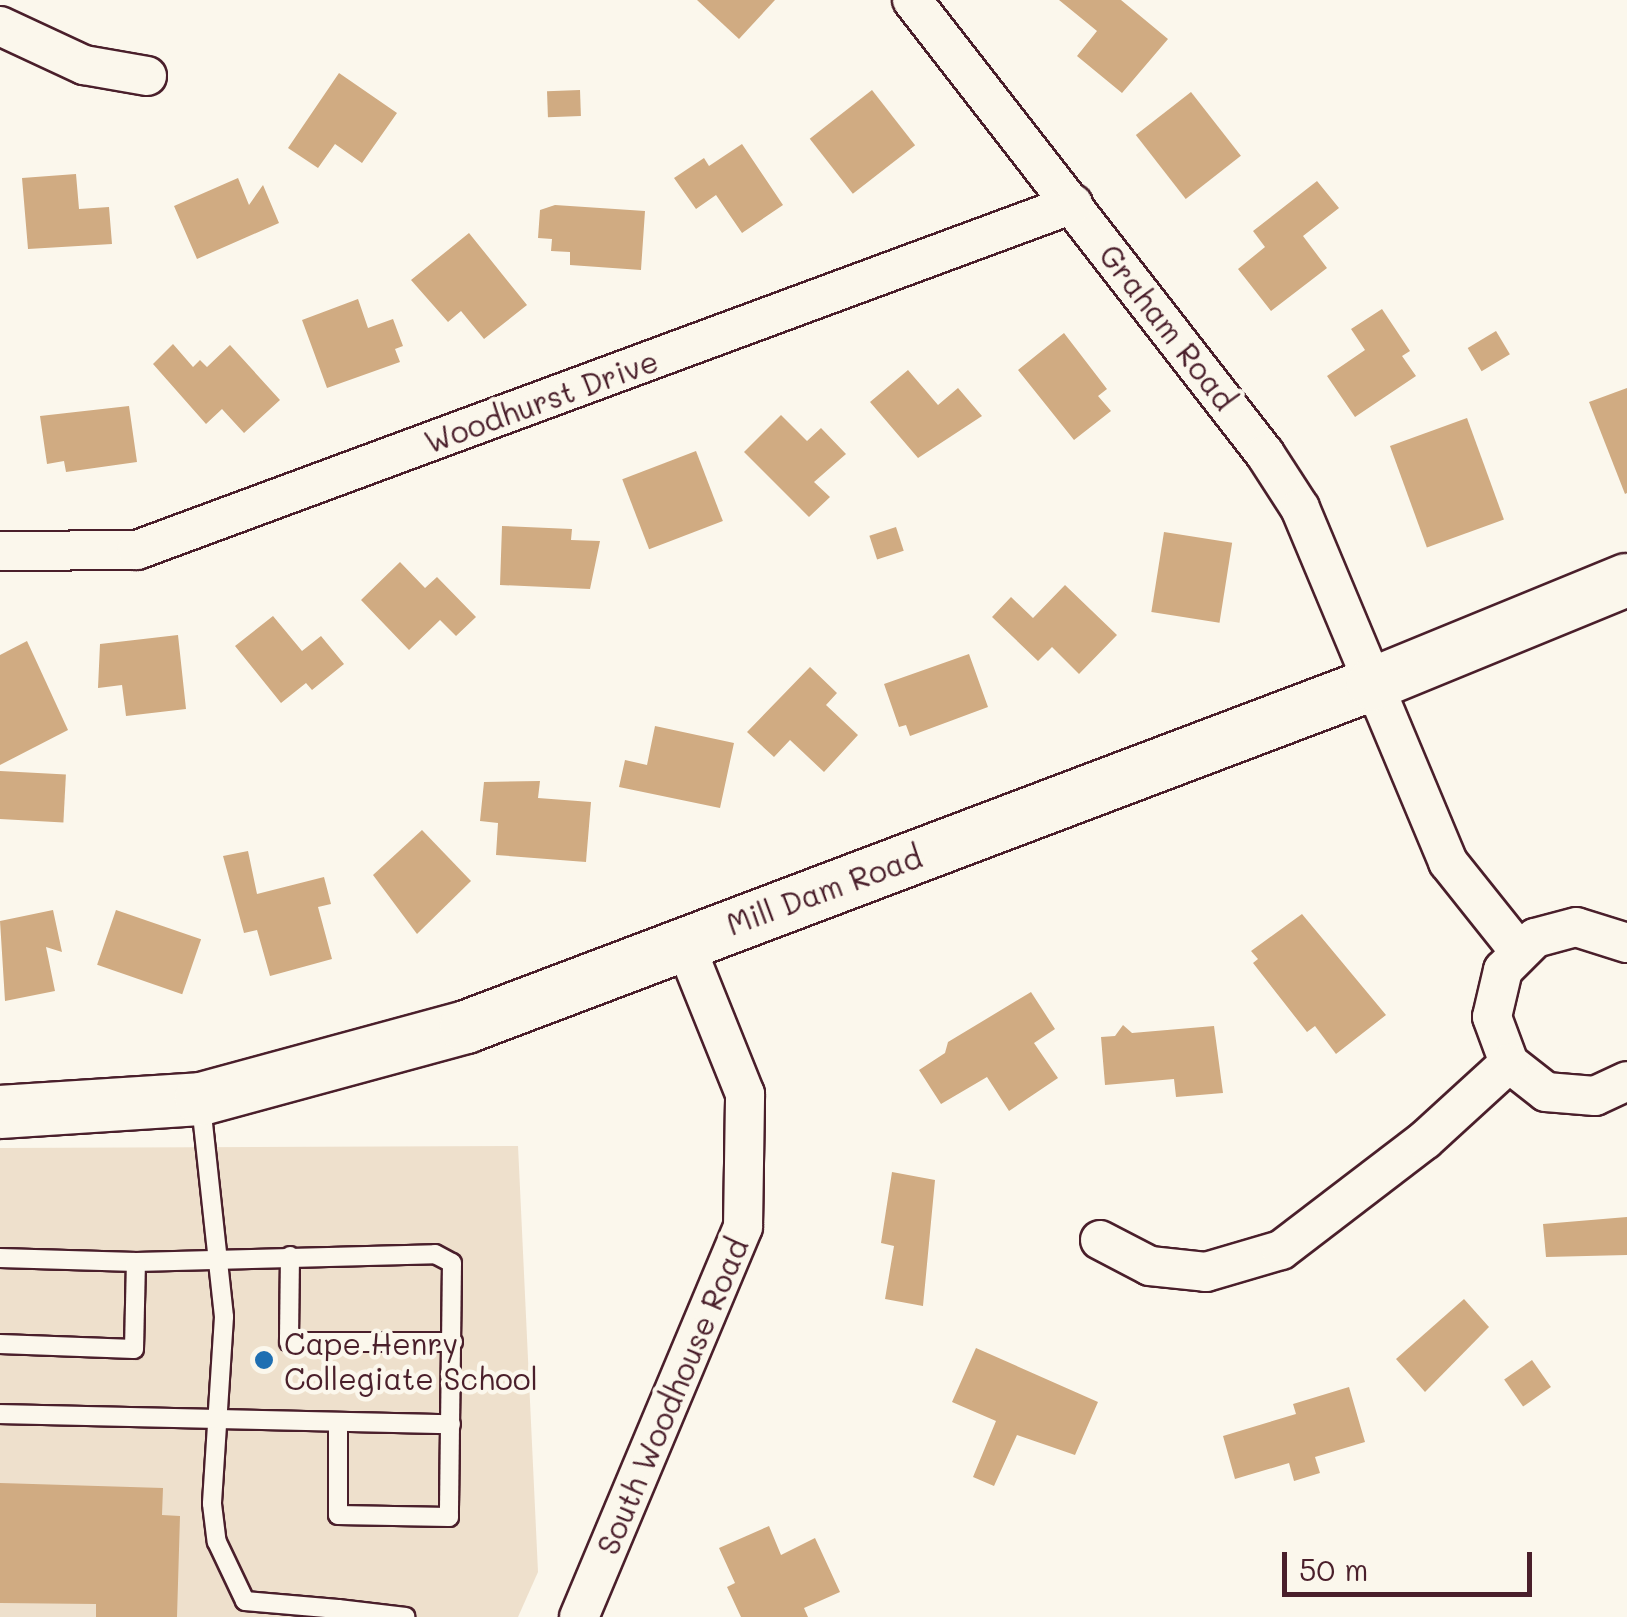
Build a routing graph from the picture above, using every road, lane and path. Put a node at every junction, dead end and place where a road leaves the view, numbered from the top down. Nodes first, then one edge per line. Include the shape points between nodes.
1 (912, 0) edge
2 (0, 26) edge
3 (147, 76) dead end
4 (1073, 204) junction
5 (0, 552) edge
6 (1627, 580) edge
7 (1374, 684) junction
8 (684, 942) junction
9 (1627, 943) edge
10 (1518, 951) junction
11 (1508, 1063) junction
12 (1627, 1081) edge
13 (201, 1099) junction
14 (0, 1112) edge
15 (1100, 1240) dead end
16 (290, 1256) junction
17 (221, 1257) junction
18 (0, 1258) edge
19 (136, 1262) junction
20 (453, 1342) junction
21 (0, 1344) edge
22 (0, 1414) edge
23 (219, 1422) junction
24 (338, 1423) junction
25 (452, 1424) junction
26 (245, 1609) edge
27 (338, 1613) edge
28 (406, 1617) edge
29 (579, 1617) edge

1 - 4 street, Graham Road
2 - 3 street via 84,65
4 - 5 street, Woodhurst Drive via 137,550
4 - 7 street, Graham Road via 1300,508
6 - 7 street, Mill Dam Road
7 - 8 street, Mill Dam Road
7 - 10 street, Graham Road via 1448,862
8 - 13 street, Mill Dam Road via 466,1028
8 - 29 street, South Woodhouse Road via 745,1094 743,1227
9 - 10 street via 1576,927 1535,938
10 - 11 street via 1494,993 1495,1030
11 - 12 street via 1536,1086 1570,1098 1595,1096
11 - 15 street via 1425,1140 1280,1250 1242,1266 1171,1270
13 - 14 street, Mill Dam Road
13 - 17 lane
16 - 17 lane
16 - 20 lane via 436,1254 452,1263
16 - 20 lane via 289,1342
17 - 19 lane
17 - 23 lane
18 - 19 lane
19 - 21 lane via 134,1348
20 - 25 lane
22 - 23 lane
23 - 24 lane
23 - 26 lane via 212,1504 217,1542
24 - 25 lane
24 - 25 lane via 338,1515 449,1517
26 - 27 lane
27 - 28 lane

